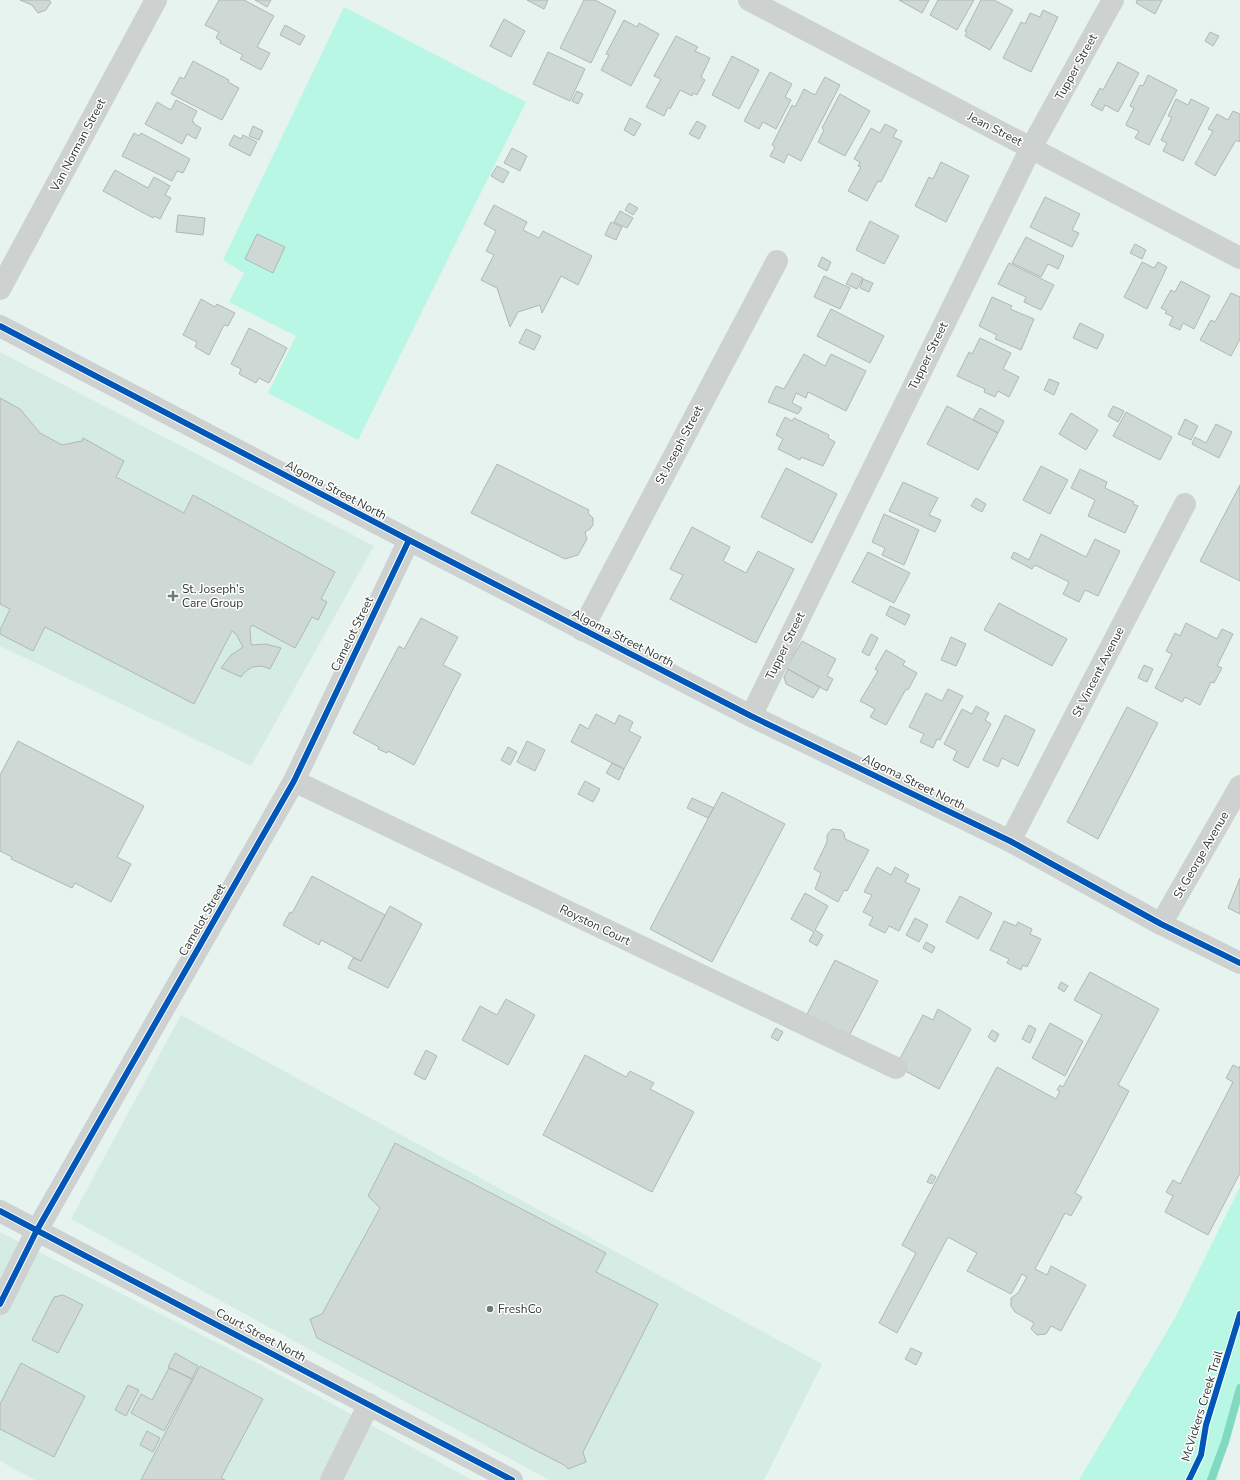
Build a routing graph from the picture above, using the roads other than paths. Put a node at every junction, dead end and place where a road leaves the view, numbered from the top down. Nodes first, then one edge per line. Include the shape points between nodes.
1 (156, 0) edge
2 (749, 0) edge
3 (1113, 0) edge
4 (1031, 148) junction
5 (1240, 258) edge
6 (777, 261) dead end
7 (0, 289) edge
8 (0, 326) edge
9 (1185, 504) dead end
10 (409, 540) junction
11 (582, 630) junction
12 (751, 716) junction
13 (294, 781) junction
14 (1240, 786) edge
15 (1010, 840) junction
16 (1161, 924) junction
17 (1240, 963) edge
18 (896, 1068) dead end
19 (0, 1211) edge
20 (37, 1230) junction
21 (0, 1304) edge
22 (370, 1404) junction
23 (331, 1480) edge
24 (512, 1480) edge

1 - 7 street, Van Norman Street
2 - 4 street, Jean Street
3 - 4 street, Tupper Street
4 - 5 street, Jean Street
4 - 12 street, Tupper Street
6 - 11 street, St Joseph Street
8 - 10 street, Algoma Street North
9 - 15 street, St Vincent Avenue
10 - 11 street, Algoma Street North
10 - 13 street, Camelot Street
11 - 12 street, Algoma Street North
12 - 15 street, Algoma Street North
13 - 18 street, Royston Court
13 - 20 street, Camelot Street
14 - 16 street, St George Avenue
15 - 16 street, Algoma Street North
16 - 17 street, Algoma Street North
19 - 20 street, Court Street North
20 - 21 street, Camelot Street
20 - 22 street, Court Street North
22 - 23 street
22 - 24 street, Court Street North

